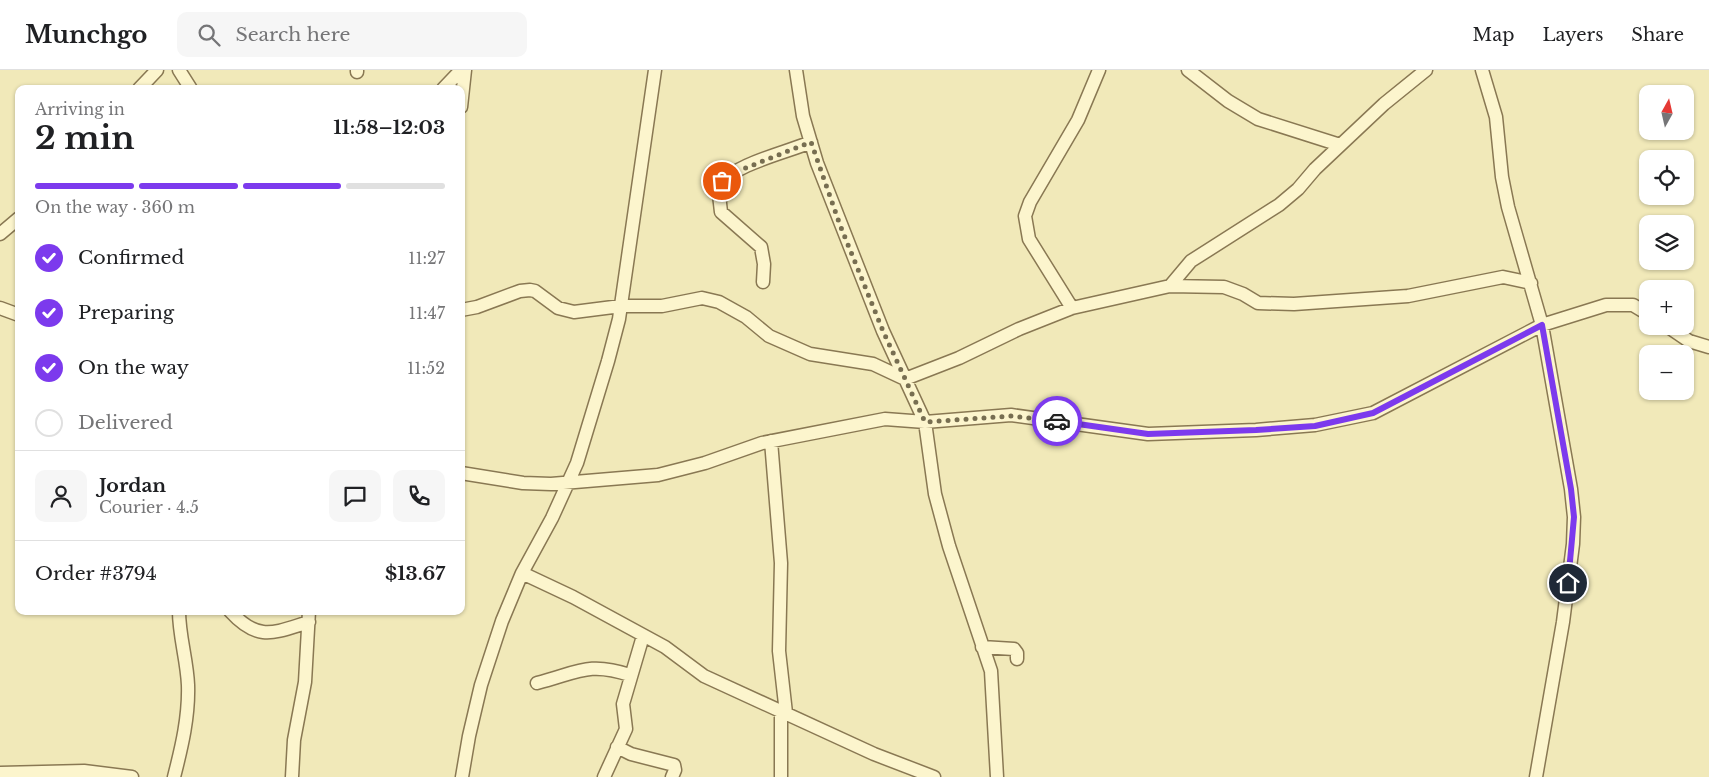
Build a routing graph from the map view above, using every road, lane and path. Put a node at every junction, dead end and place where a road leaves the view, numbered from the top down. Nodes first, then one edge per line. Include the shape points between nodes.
1 (157, 70) edge
2 (179, 70) edge
3 (461, 70) edge
4 (466, 70) edge
5 (655, 70) edge
6 (796, 70) edge
7 (1099, 70) edge
8 (1188, 70) edge
9 (1426, 70) edge
10 (1482, 70) edge
11 (143, 85) edge
12 (188, 85) edge
13 (447, 85) edge
14 (464, 85) edge
15 (811, 142) junction
16 (1340, 145) junction
17 (15, 221) edge
18 (0, 234) edge
19 (762, 282) dead end
20 (1530, 283) junction
21 (1170, 286) junction
22 (621, 306) junction
23 (0, 308) edge
24 (1072, 308) junction
25 (465, 309) edge
26 (1639, 309) edge
27 (15, 314) edge
28 (1542, 325) junction
29 (1680, 335) edge
30 (1709, 347) edge
31 (905, 379) junction
32 (925, 422) junction
33 (771, 441) junction
34 (465, 474) edge
35 (567, 484) junction
36 (522, 573) junction
37 (179, 615) edge
38 (234, 615) edge
39 (309, 616) edge
40 (643, 636) junction
41 (982, 647) junction
42 (1017, 659) dead end
43 (630, 675) junction
44 (537, 683) dead end
45 (783, 712) junction
46 (617, 747) junction
47 (0, 773) edge
48 (132, 777) edge
49 (174, 777) edge
50 (292, 777) edge
51 (462, 777) edge
52 (604, 777) edge
53 (672, 777) edge
54 (781, 777) edge
55 (934, 777) edge
56 (997, 777) edge
57 (1536, 777) edge

1 - 11 street
2 - 12 street
3 - 13 street
4 - 14 street
5 - 22 street
6 - 15 street via 803,116
7 - 24 street via 1078,120 1024,216 1029,239
8 - 16 street via 1258,119
9 - 16 street
10 - 20 street via 1496,117 1508,207
15 - 19 street via 743,169 718,186 721,212 762,248
15 - 31 street via 840,225
16 - 21 street via 1285,200 1191,261
17 - 18 street
20 - 21 street via 1503,277 1408,296 1294,304 1258,303 1224,287
20 - 28 street
21 - 24 street
22 - 25 street via 567,311 530,290
22 - 31 street via 662,306 702,298 720,302 769,336 810,354 873,364
22 - 35 street via 603,380
23 - 27 street
24 - 31 street
26 - 28 street via 1633,305 1606,305
28 - 32 street via 1373,413 1315,426 1148,434 1011,416
28 - 57 street via 1574,517 1563,622
29 - 30 street
31 - 32 street
32 - 33 street via 862,421
32 - 41 street via 936,494 949,546
33 - 35 street via 658,475
33 - 45 street via 781,563 779,651
34 - 35 street via 523,483
35 - 36 street
36 - 40 street
36 - 51 street via 481,685
37 - 49 street via 188,683 187,713
38 - 39 street via 255,631 284,629
39 - 50 street via 305,682 294,740
40 - 43 street
40 - 45 street via 704,676
41 - 42 street via 1014,649
41 - 56 street via 990,671
43 - 44 street via 613,669 590,668
43 - 46 street via 622,704 626,729
45 - 54 street
45 - 55 street via 874,754
46 - 52 street
46 - 53 street via 674,765
47 - 48 street via 84,771

